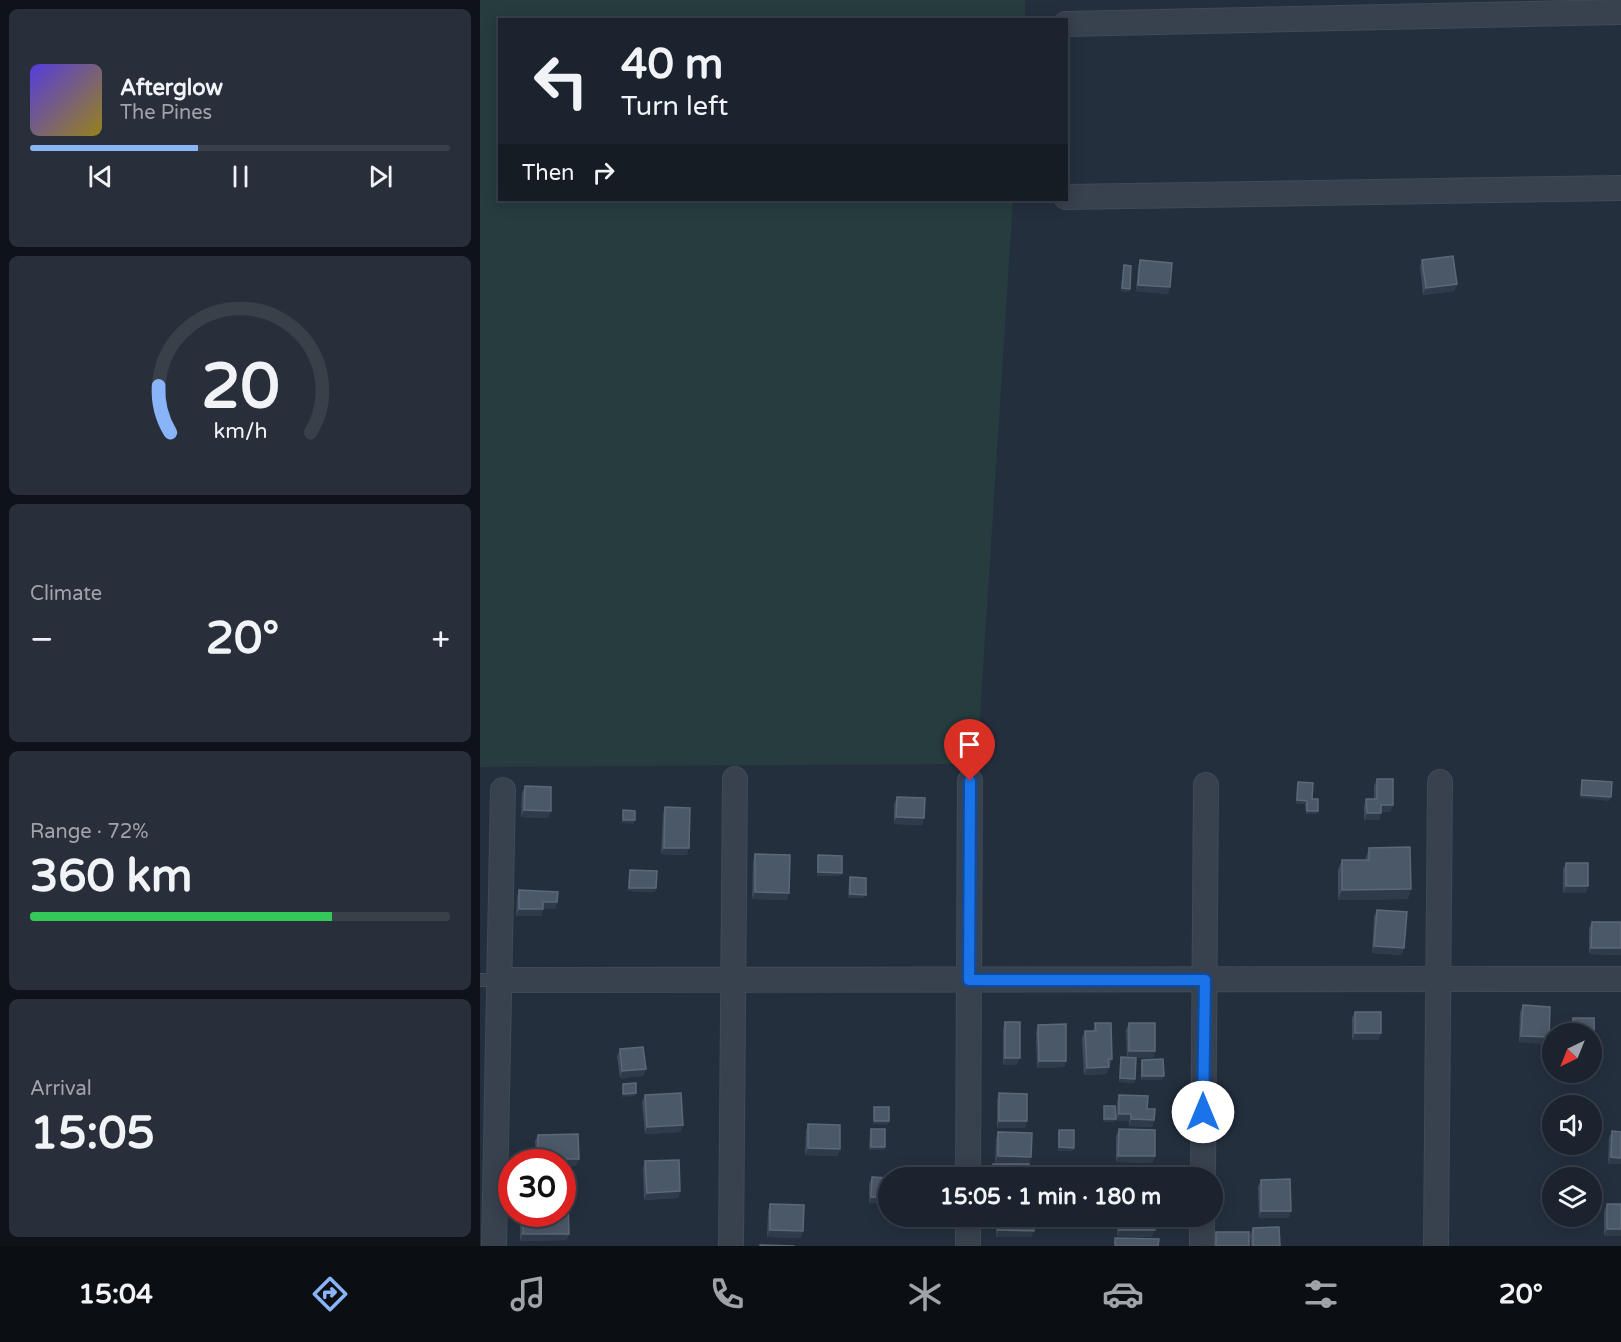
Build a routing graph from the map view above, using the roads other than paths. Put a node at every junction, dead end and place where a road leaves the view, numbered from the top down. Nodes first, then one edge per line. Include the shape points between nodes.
1 (1621, 12) edge
2 (1068, 24) edge
3 (1621, 188) edge
4 (1068, 197) edge
5 (735, 779) dead end
6 (970, 781) dead end
7 (1440, 782) dead end
8 (1206, 785) dead end
9 (503, 790) dead end
10 (1621, 979) edge
11 (490, 980) edge
12 (733, 980) junction
13 (969, 980) junction
14 (1205, 980) junction
15 (1439, 980) junction
16 (968, 1167) edge
17 (1203, 1167) edge
18 (968, 1227) edge
19 (1202, 1227) edge
20 (494, 1246) edge
21 (731, 1246) edge
22 (968, 1246) edge
23 (1202, 1246) edge
24 (1436, 1246) edge

1 - 2 street
3 - 4 street
5 - 12 street
6 - 13 street
7 - 15 street
8 - 14 street
9 - 11 street
10 - 15 street
11 - 12 street
11 - 20 street
12 - 13 street
12 - 21 street
13 - 14 street
13 - 16 street
14 - 15 street
14 - 17 street
15 - 24 street
18 - 22 street
19 - 23 street

